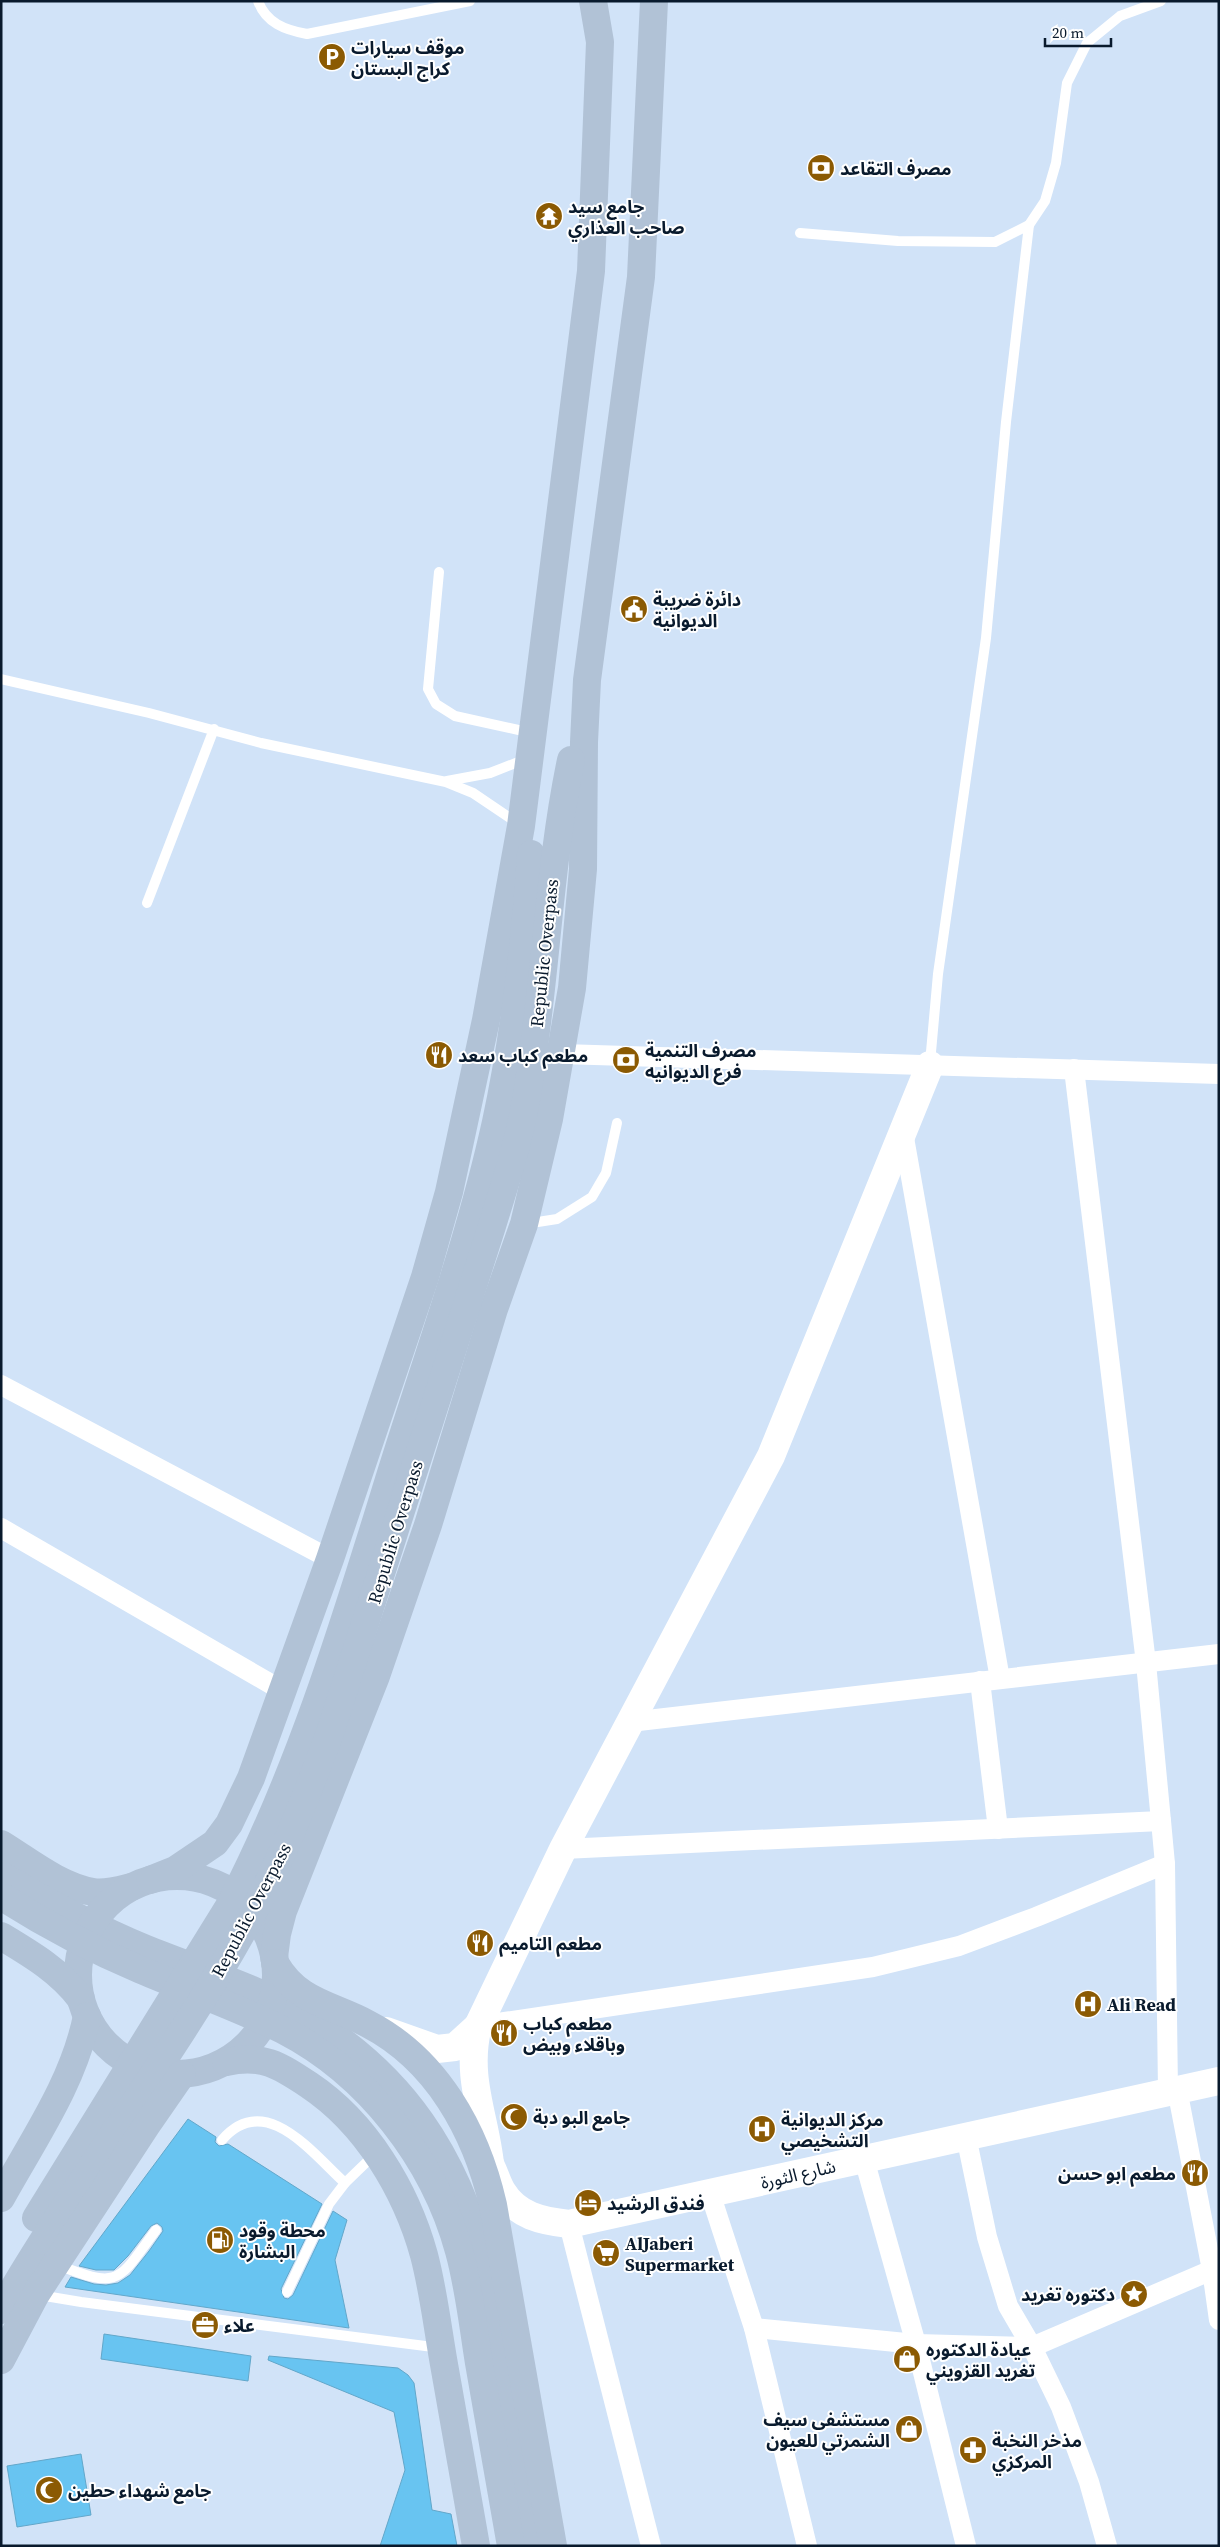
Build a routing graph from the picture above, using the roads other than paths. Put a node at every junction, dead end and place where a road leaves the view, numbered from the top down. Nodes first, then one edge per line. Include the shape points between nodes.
1 (258, 1) edge
2 (470, 1) edge
3 (594, 1) edge
4 (654, 1) edge
5 (1161, 1) edge
6 (1029, 225) junction
7 (800, 233) dead end
8 (440, 572) dead end
9 (1, 679) edge
10 (587, 680) junction
11 (214, 729) junction
12 (534, 737) junction
13 (446, 782) junction
14 (521, 826) junction
15 (146, 903) dead end
16 (539, 906) junction
17 (562, 1054) junction
18 (930, 1065) junction
19 (1074, 1069) junction
20 (1219, 1074) edge
21 (617, 1123) dead end
22 (903, 1132) junction
23 (524, 1224) junction
24 (1, 1385) edge
25 (1, 1528) edge
26 (330, 1559) junction
27 (1219, 1654) edge
28 (1146, 1663) junction
29 (1000, 1679) junction
30 (980, 1681) junction
31 (284, 1691) junction
32 (630, 1722) junction
33 (1161, 1821) junction
34 (998, 1829) junction
35 (1, 1844) edge
36 (564, 1849) junction
37 (1165, 1864) junction
38 (1, 1874) edge
39 (141, 1883) junction
40 (1, 1896) edge
41 (1, 1936) edge
42 (275, 1960) junction
43 (84, 2008) junction
44 (366, 2023) junction
45 (478, 2026) junction
46 (226, 2062) junction
47 (182, 2074) junction
48 (1219, 2081) edge
49 (1172, 2090) junction
50 (470, 2134) junction
51 (966, 2136) junction
52 (222, 2140) dead end
53 (375, 2153) junction
54 (864, 2159) junction
55 (491, 2164) junction
56 (345, 2183) junction
57 (710, 2193) junction
58 (1, 2198) edge
59 (493, 2205) junction
60 (569, 2224) junction
61 (156, 2230) dead end
62 (57, 2264) junction
63 (1212, 2270) junction
64 (1, 2272) edge
65 (1, 2287) edge
66 (287, 2292) dead end
67 (36, 2294) junction
68 (1, 2310) edge
69 (1219, 2320) edge
70 (754, 2328) junction
71 (916, 2344) junction
72 (1032, 2346) junction
73 (441, 2348) junction
74 (1, 2360) edge
75 (476, 2546) edge
76 (511, 2546) edge
77 (532, 2546) edge
78 (554, 2546) edge
79 (651, 2546) edge
80 (807, 2546) edge
81 (966, 2546) edge
82 (1107, 2546) edge

1 - 2 lane via 270,21 286,31 307,34
3 - 12 main road via 600,42 591,271
4 - 10 main road via 641,277
5 - 6 lane via 1120,16 1087,43 1067,83 1056,163 1045,201
6 - 7 lane via 995,242 898,241
6 - 18 lane via 1007,412 986,638 938,974
8 - 12 lane via 428,689 436,704 455,716
9 - 11 lane
10 - 16 main road, Republic Overpass via 554,851
10 - 17 main road via 583,869
11 - 13 lane via 262,743
11 - 15 lane
12 - 13 lane via 490,773
12 - 14 main road
12 - 16 main road, Republic Overpass
13 - 14 lane via 473,793
14 - 26 main road via 486,1020 449,1192 425,1278
16 - 64 main road, Republic Overpass via 495,1124 454,1278 351,1600 285,1788 230,1903
16 - 68 main road, Republic Overpass via 527,1095 516,1143 372,1606 300,1813 273,1874 209,1988 54,2223
17 - 18 street
17 - 23 main road
18 - 19 street
18 - 22 street
19 - 20 street
19 - 28 street
21 - 23 lane via 606,1173 592,1197 557,1219
22 - 29 street
22 - 32 street via 771,1456
23 - 42 main road via 376,1676 283,1911
24 - 26 street
25 - 31 street
26 - 31 main road
27 - 28 street
28 - 29 street
28 - 33 street
29 - 30 street
30 - 32 street
30 - 34 street
31 - 39 main road via 251,1778 229,1824 215,1843 175,1870
32 - 36 street
33 - 34 street
33 - 37 street
34 - 36 street
35 - 39 main road via 48,1874 93,1892
36 - 45 street
37 - 45 street via 959,1946 873,1967
37 - 49 street
38 - 77 main road via 107,1932 304,2015 376,2068 416,2113 450,2167 476,2231
39 - 42 main road via 186,1877 221,1886 250,1909 261,1923
39 - 43 main road via 106,1906 87,1934 79,1966
40 - 76 main road via 101,1952 286,2032 334,2064 396,2125 432,2181 459,2251
41 - 43 main road via 51,1968 68,1983
42 - 44 main road via 284,1980 299,1992
42 - 46 main road via 274,1996 265,2020 252,2041
43 - 47 main road via 106,2044 133,2064
43 - 58 main road via 79,2050 68,2077
44 - 45 street via 437,2049 455,2047
44 - 50 main road via 413,2054 445,2092
45 - 55 street via 472,2068
46 - 47 main road
46 - 53 main road via 246,2058 265,2060 289,2072 337,2108
47 - 62 main road
48 - 49 street, شارع الثورة
49 - 51 street, شارع الثورة
49 - 63 street
50 - 55 street
50 - 59 main road via 483,2165
51 - 54 street, شارع الثورة
51 - 72 street via 987,2238 1008,2306
52 - 56 lane via 234,2128 245,2123 268,2122 289,2132
53 - 56 lane
53 - 73 main road via 416,2229 430,2279
54 - 57 street, شارع الثورة
54 - 71 street
55 - 59 street
55 - 60 street, شارع الثورة via 502,2190 518,2209 543,2221
56 - 66 lane via 324,2212
57 - 60 street, شارع الثورة
57 - 70 street
59 - 78 main road
60 - 79 street
61 - 62 lane via 125,2270 108,2280 96,2279
62 - 67 main road
63 - 69 street
63 - 72 street
65 - 67 lane
67 - 73 lane
67 - 74 main road
70 - 71 street
70 - 80 street
71 - 72 street
71 - 81 street
72 - 82 street via 1061,2407 1083,2465
73 - 75 main road

